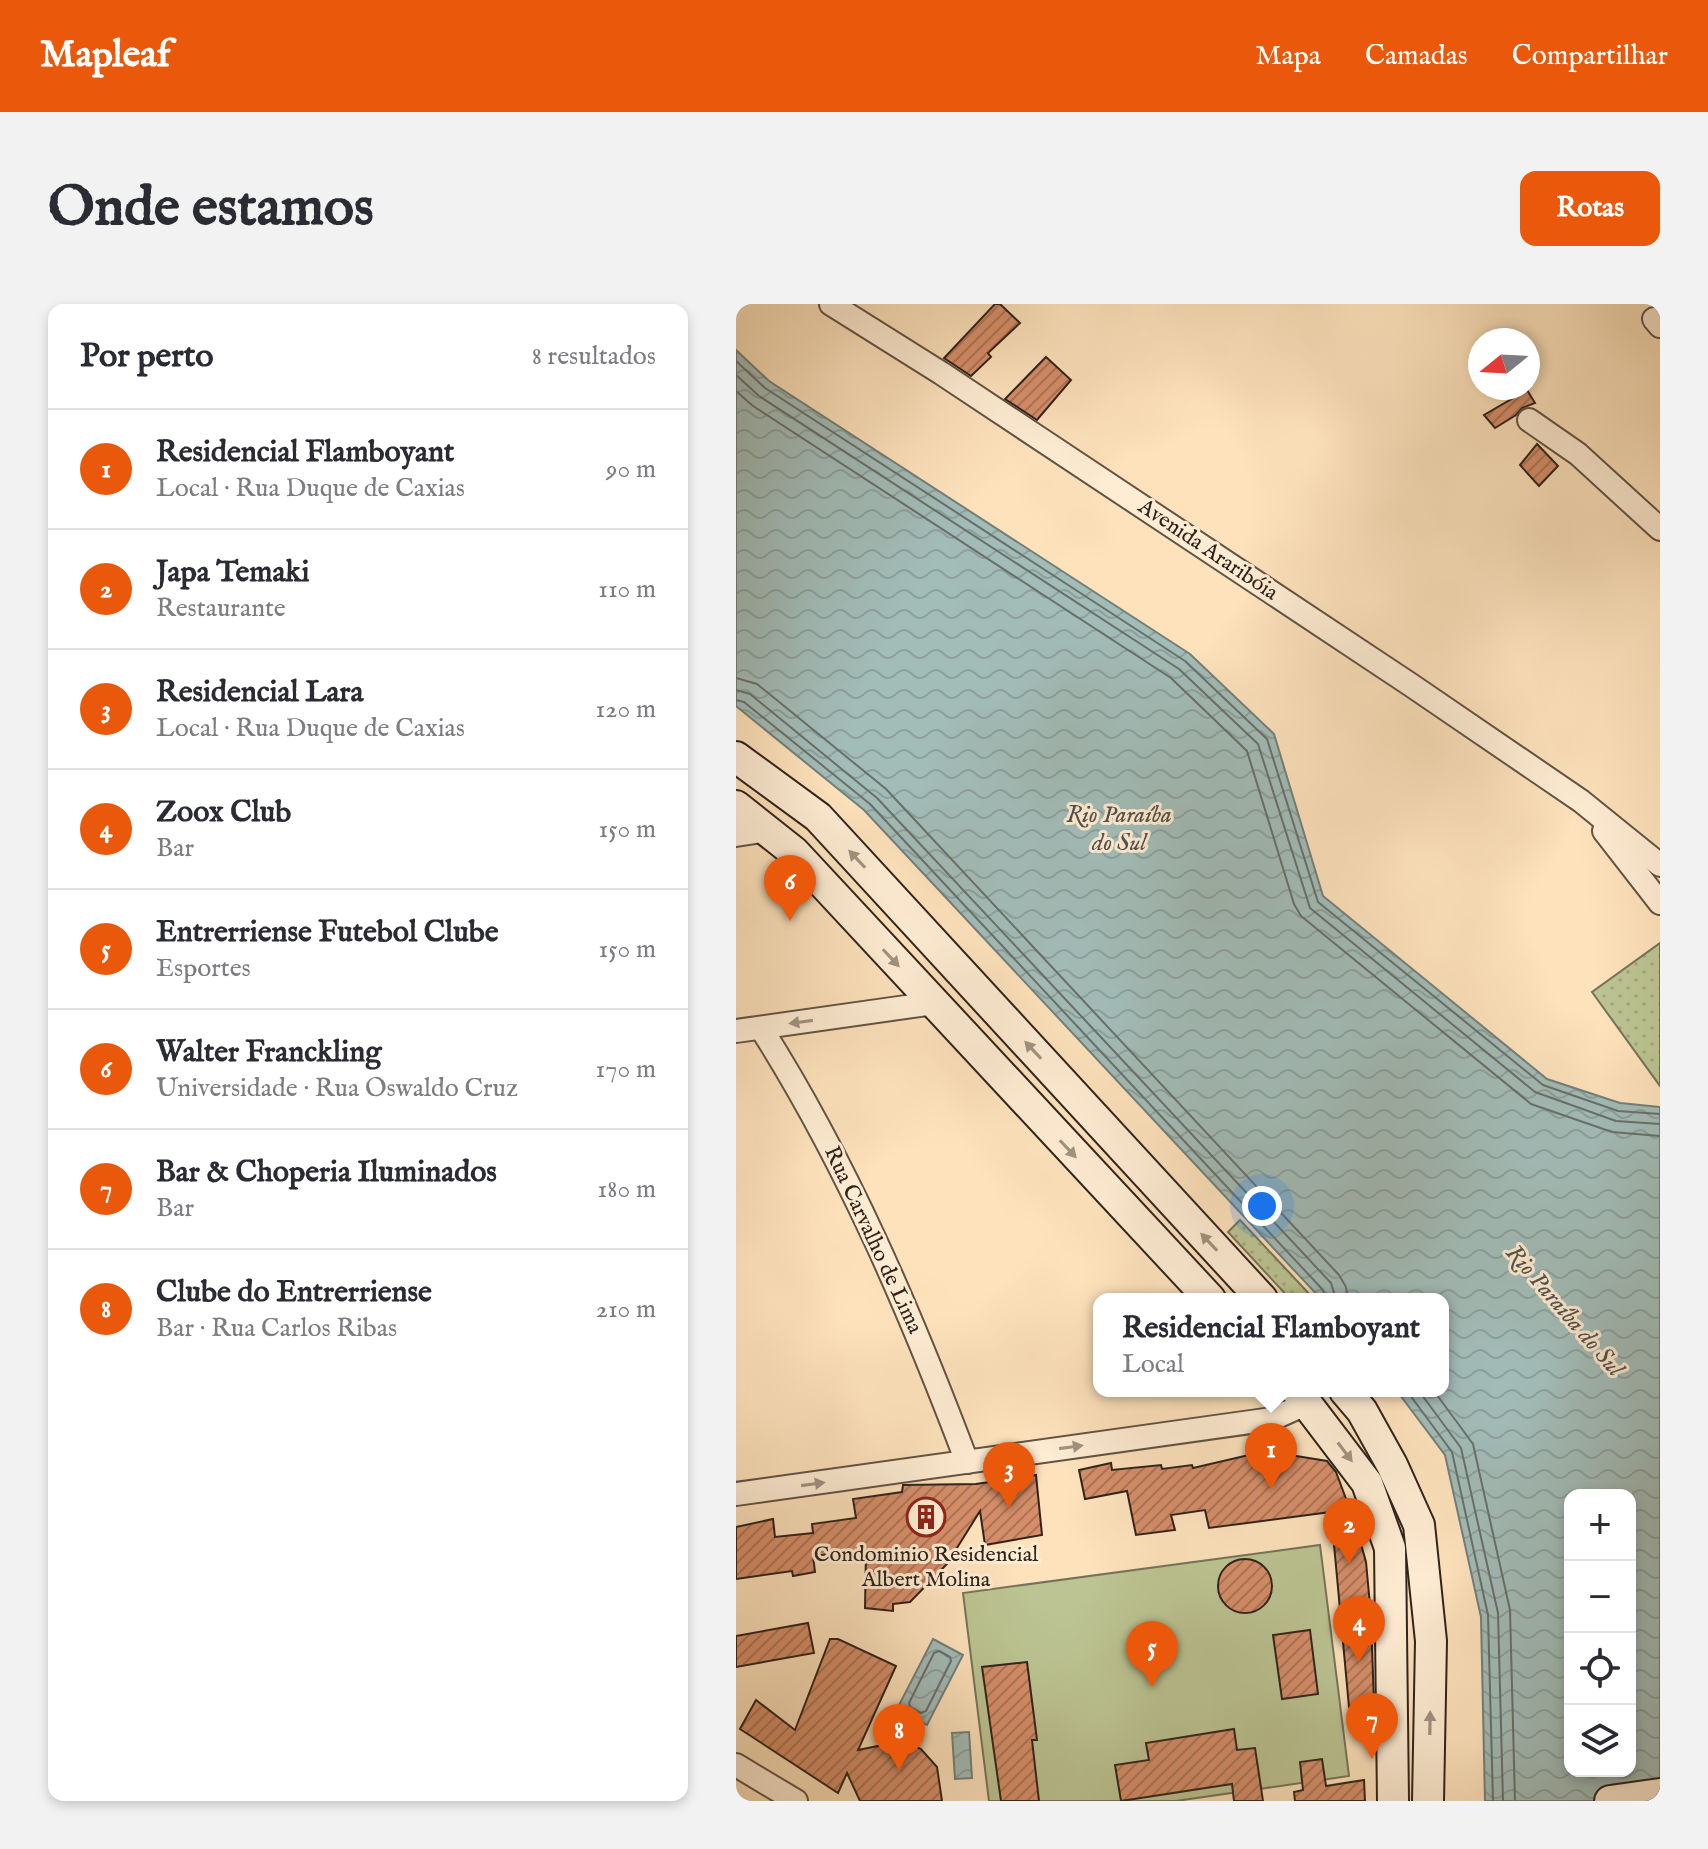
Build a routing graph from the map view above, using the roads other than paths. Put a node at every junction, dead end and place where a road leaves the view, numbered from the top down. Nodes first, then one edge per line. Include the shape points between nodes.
1 (831, 304) edge
2 (1529, 420) dead end
3 (1660, 529) edge
4 (736, 757) edge
5 (1581, 801) junction
6 (736, 806) edge
7 (767, 830) junction
8 (736, 835) edge
9 (1660, 865) edge
10 (1660, 903) edge
11 (934, 1003) junction
12 (761, 1028) junction
13 (736, 1031) edge
14 (1204, 1293) edge
15 (1256, 1293) edge
16 (1302, 1397) edge
17 (1350, 1397) edge
18 (967, 1462) junction
19 (736, 1494) edge
20 (736, 1765) edge
21 (1660, 1794) edge
22 (796, 1801) edge
23 (1393, 1801) edge
24 (1428, 1801) edge
25 (1610, 1801) edge

1 - 5 street, Avenida Araribóia
2 - 3 street via 1578,454
15 -> 4 main road via 818,817
5 - 9 street, Avenida Araribóia
5 - 10 street, Avenida Araribóia
6 - 7 main road
7 - 8 street
7 -> 11 main road via 794,852
11 -> 12 street
11 -> 14 main road
12 - 13 street
12 - 18 street, Rua Carvalho de Lima via 799,1087 864,1214
18 -> 16 street via 1272,1419
16 -> 23 main road via 1367,1483 1390,1548
24 -> 17 main road via 1431,1641 1419,1525 1392,1465
19 -> 18 street
20 - 22 street
21 - 25 main road

